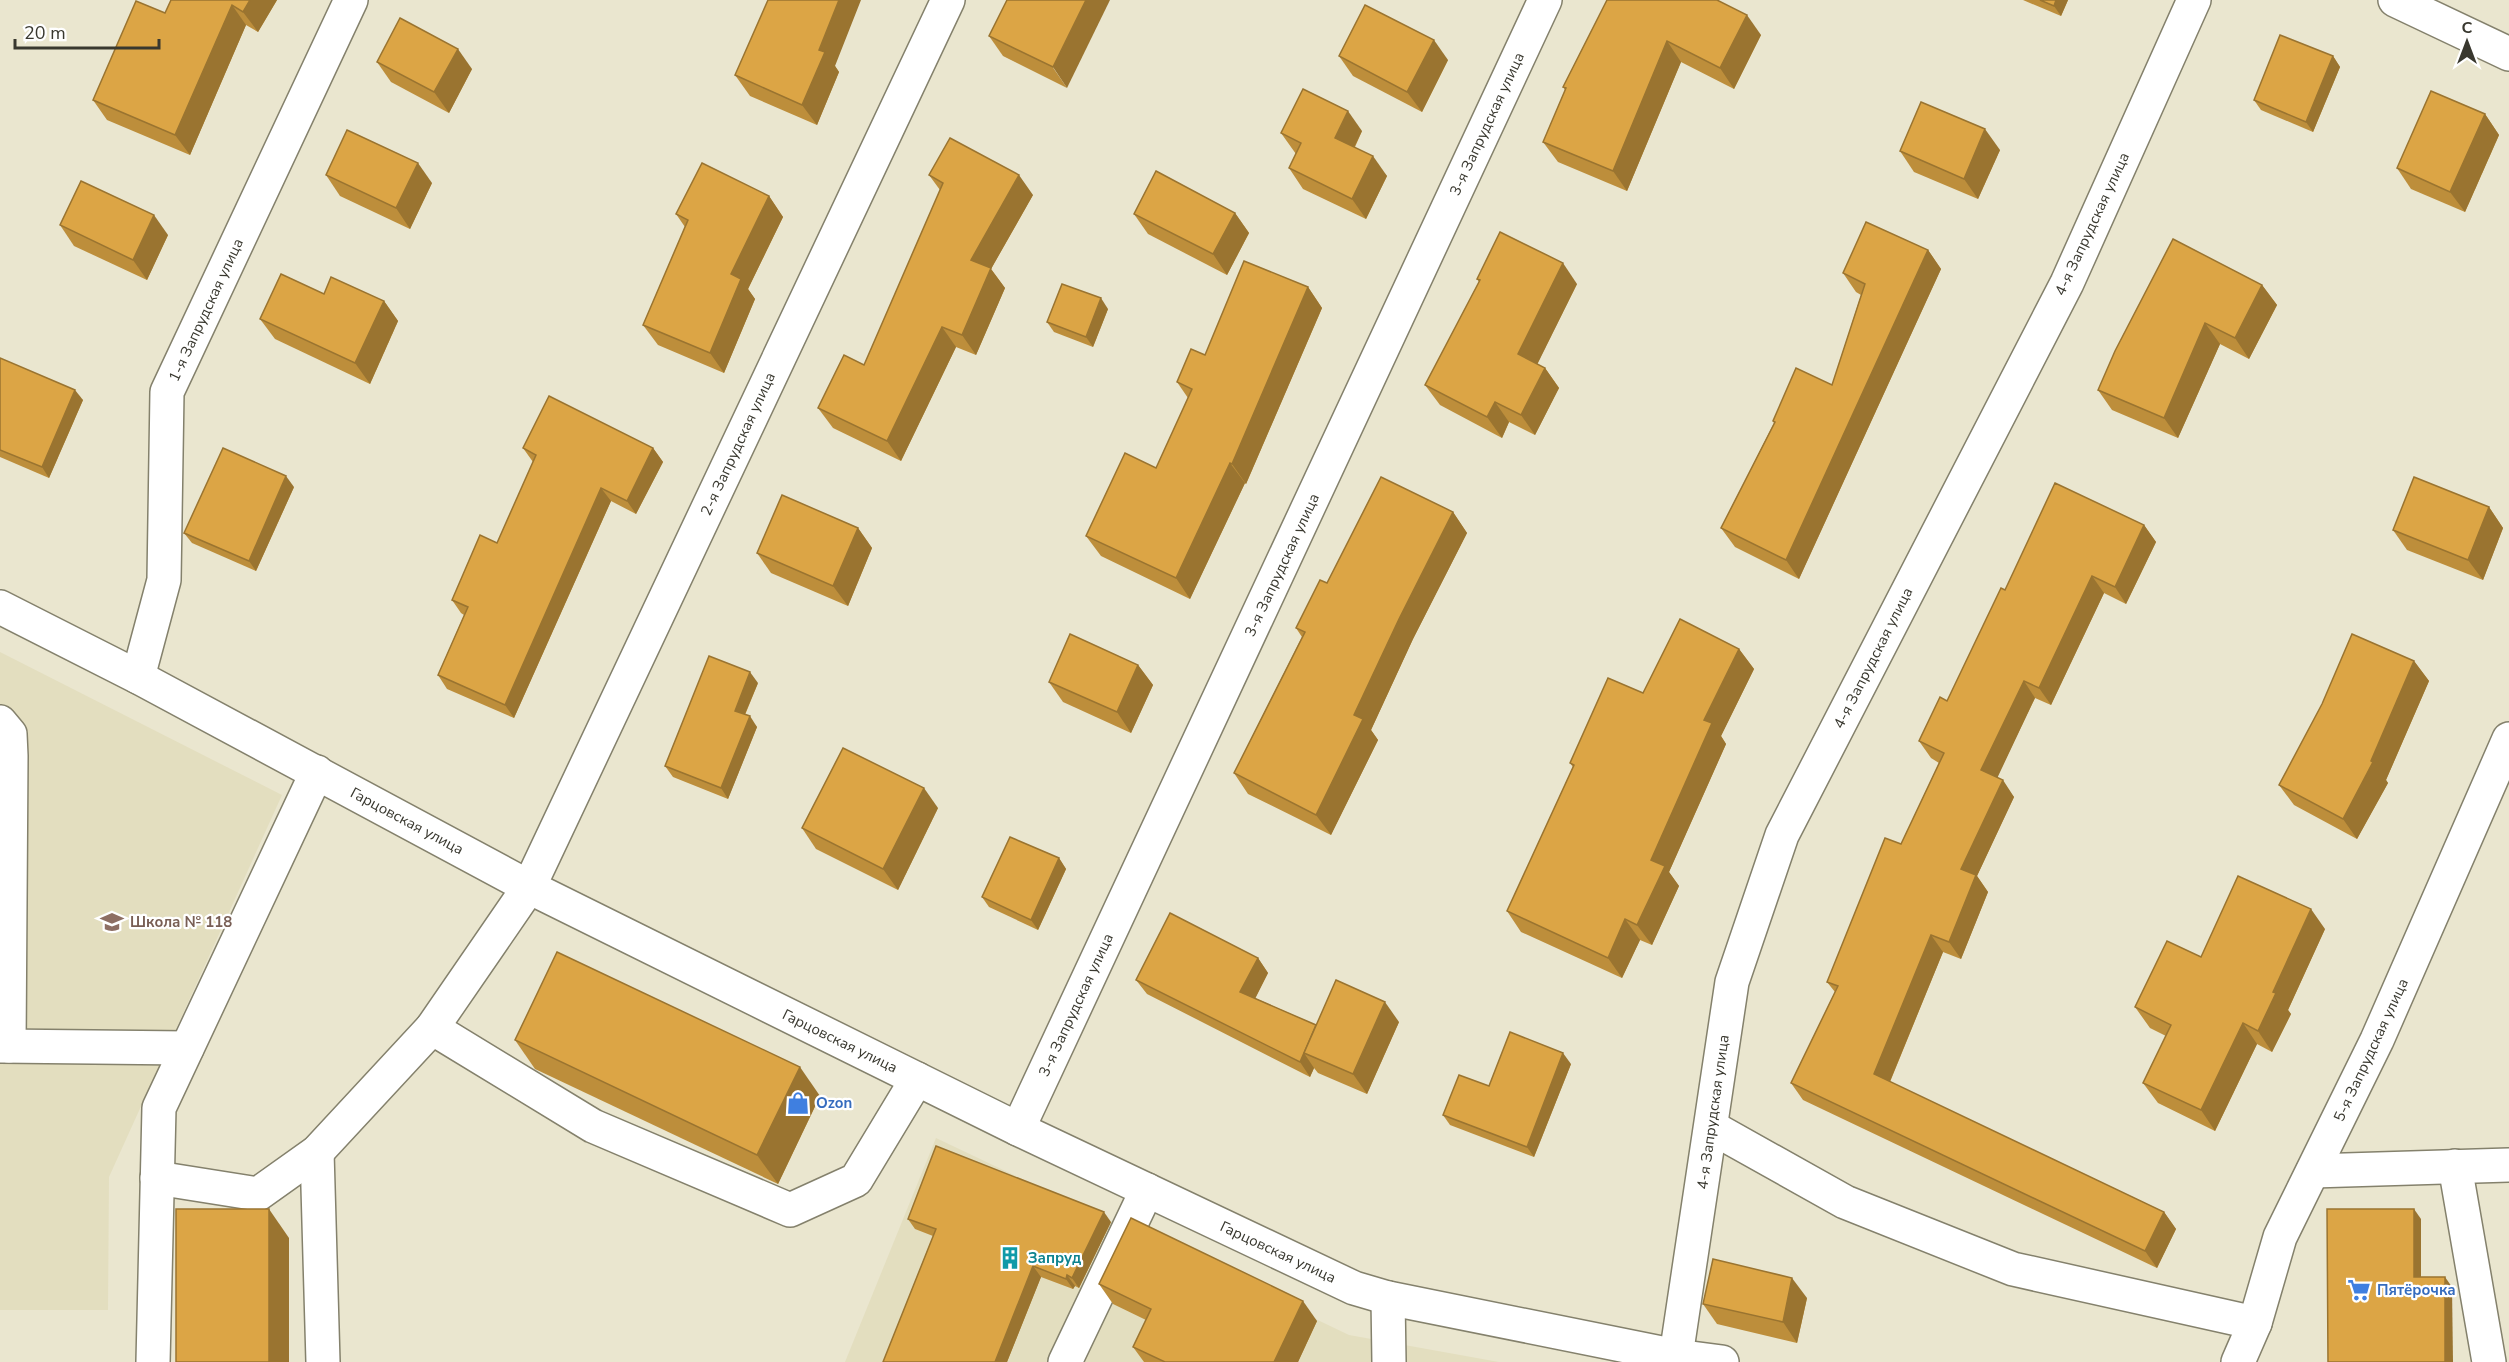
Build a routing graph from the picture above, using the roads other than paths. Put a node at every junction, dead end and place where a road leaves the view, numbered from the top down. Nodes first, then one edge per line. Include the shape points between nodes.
1 (351, 0) edge
2 (948, 0) edge
3 (1545, 0) edge
4 (2193, 0) edge
5 (2395, 0) edge
6 (2509, 54) edge
7 (0, 607) edge
8 (138, 677) junction
9 (0, 722) edge
10 (2509, 739) edge
11 (317, 772) junction
12 (529, 887) junction
13 (432, 1028) junction
14 (4, 1046) edge
15 (187, 1048) junction
16 (917, 1079) junction
17 (1711, 1127) junction
18 (1018, 1129) junction
19 (317, 1152) junction
20 (2509, 1165) edge
21 (2455, 1166) junction
22 (2313, 1171) junction
23 (157, 1178) junction
24 (1147, 1190) junction
25 (1388, 1298) junction
26 (2255, 1323) junction
27 (1676, 1356) junction
28 (153, 1362) edge
29 (323, 1362) edge
30 (1065, 1362) edge
31 (1389, 1362) edge
32 (1722, 1362) edge
33 (2238, 1362) edge
34 (2490, 1362) edge

1 - 8 street, 1-я Запрудская улица via 167,392 164,580
2 - 12 street, 2-я Запрудская улица
3 - 18 street, 3-я Запрудская улица
4 - 17 street, 4-я Запрудская улица via 2067,283 1782,835 1732,982
5 - 6 street
7 - 8 street, Гарцовская улица
8 - 11 street, Гарцовская улица
9 - 14 street via 10,734 11,756
10 - 22 street, 5-я Запрудская улица via 2377,1040
11 - 12 street, Гарцовская улица
11 - 15 street
12 - 13 street, 2-я Запрудская улица
12 - 16 street, Гарцовская улица
13 - 16 street via 593,1126 790,1210 856,1180
13 - 19 street, 2-я Запрудская улица
14 - 15 street
15 - 23 street via 159,1108
16 - 18 street, Гарцовская улица
17 - 26 street via 1845,1202 2013,1269
17 - 27 street, 4-я Запрудская улица
18 - 24 street, Гарцовская улица
19 - 23 street, 2-я Запрудская улица via 258,1194
19 - 29 street
20 - 21 street
21 - 22 street
21 - 34 street
22 - 26 street, 5-я Запрудская улица via 2280,1237
23 - 28 street
24 - 25 street, Гарцовская улица via 1354,1288
24 - 30 street
25 - 27 street, Гарцовская улица
25 - 31 street
26 - 33 street, 5-я Запрудская улица
27 - 32 street, Гарцовская улица

